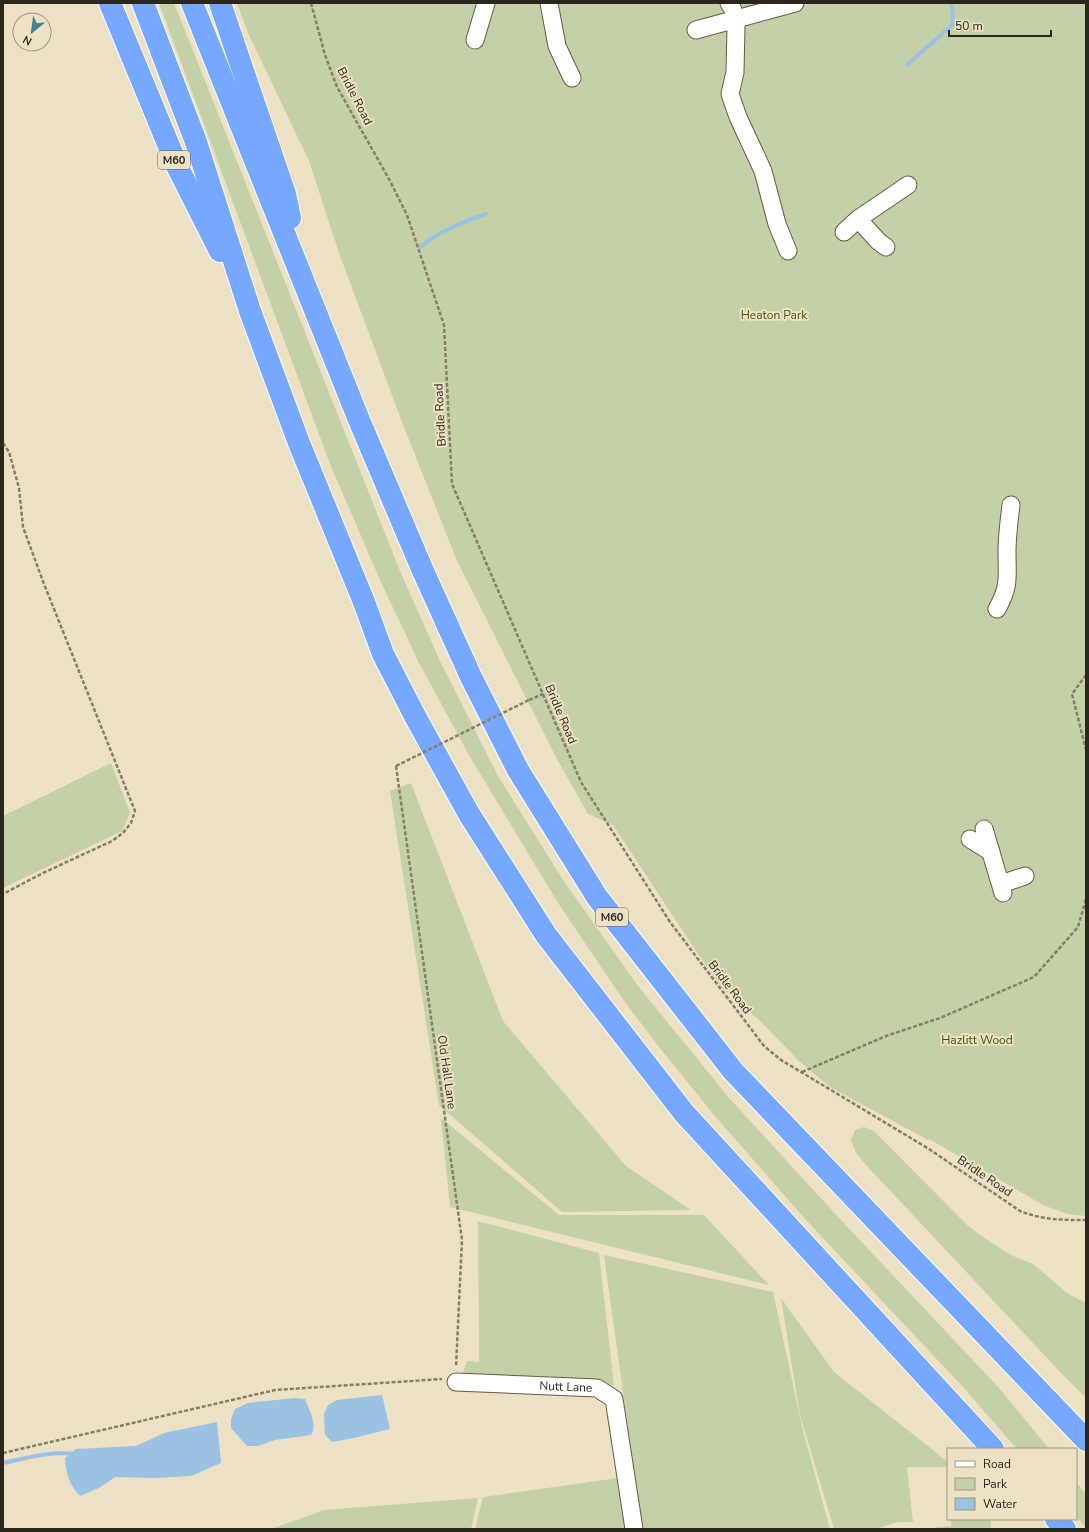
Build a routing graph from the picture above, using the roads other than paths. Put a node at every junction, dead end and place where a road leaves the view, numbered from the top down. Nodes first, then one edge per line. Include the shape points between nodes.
1 (110, 3) edge
2 (143, 3) edge
3 (192, 3) edge
4 (220, 3) edge
5 (486, 3) edge
6 (549, 3) edge
7 (729, 3) edge
8 (795, 3) edge
9 (734, 21) junction
10 (696, 30) dead end
11 (475, 40) dead end
12 (572, 78) dead end
13 (908, 185) dead end
14 (858, 219) junction
15 (844, 232) dead end
16 (886, 247) dead end
17 (788, 251) dead end
18 (308, 291) junction
19 (250, 311) junction
20 (1011, 505) dead end
21 (998, 609) dead end
22 (984, 829) dead end
23 (970, 839) dead end
24 (991, 852) junction
25 (1025, 875) dead end
26 (456, 1382) road end
27 (1086, 1440) edge
28 (992, 1448) edge
29 (1057, 1520) edge
30 (634, 1529) edge
31 (1065, 1529) edge

1 - 19 highway, M60 via 178,168
2 - 19 highway, M60 via 196,142
3 - 18 highway, M60
4 - 18 highway, M60 via 285,194
5 - 11 street
6 - 12 street via 557,46
7 - 9 street
8 - 9 street
9 - 10 street
9 - 17 street via 735,72 730,94 763,171 777,224
13 - 14 street
14 - 15 street
14 - 16 street via 878,242
18 - 27 highway, M60 via 423,571 471,677 518,770 597,897 733,1071
19 - 28 highway, M60 via 299,443 383,654 469,814 546,935 684,1113
20 - 21 street via 1008,576
22 - 24 street
23 - 24 street
24 - 25 street via 1002,888
26 - 30 street, Nutt Lane via 597,1388 614,1399
29 - 31 highway

